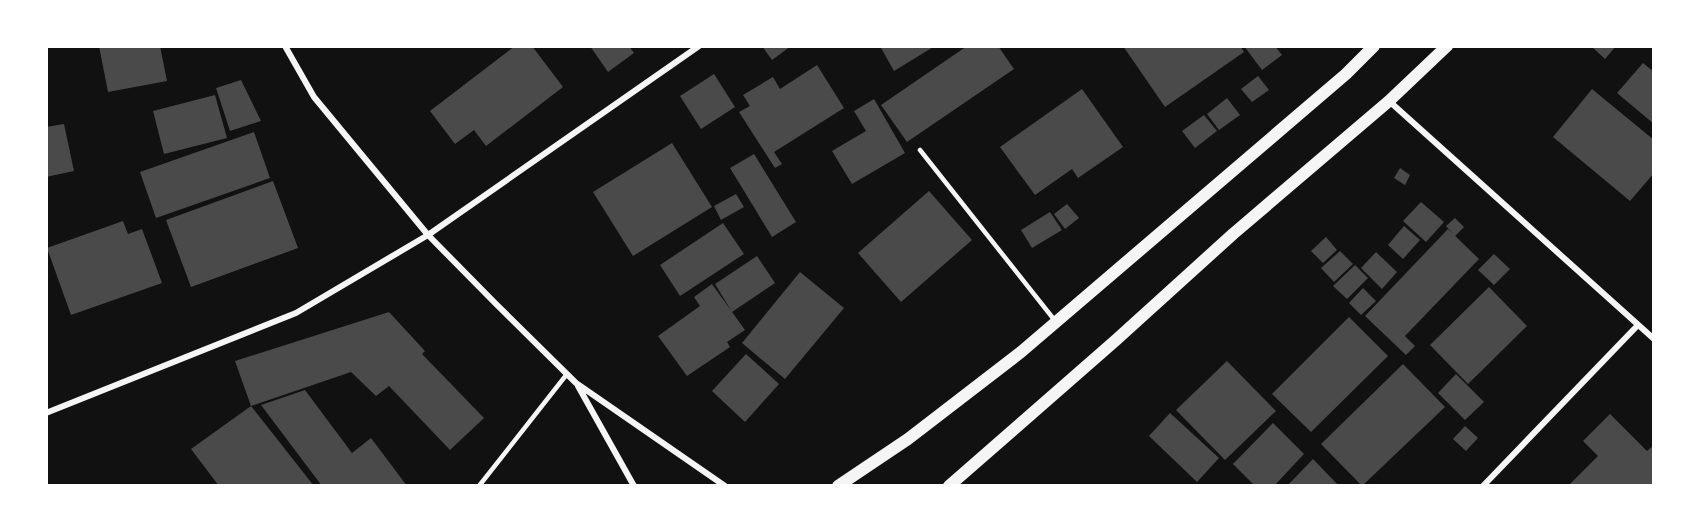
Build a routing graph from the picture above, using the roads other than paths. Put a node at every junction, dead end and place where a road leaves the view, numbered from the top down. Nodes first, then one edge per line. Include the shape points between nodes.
1 (285, 46) edge
2 (699, 46) edge
3 (1374, 46) edge
4 (1447, 46) edge
5 (1389, 101) junction
6 (920, 150) dead end
7 (428, 235) junction
8 (1056, 322) junction
9 (1638, 325) junction
10 (1653, 339) edge
11 (567, 374) junction
12 (576, 383) junction
13 (46, 413) edge
14 (479, 486) edge
15 (634, 486) edge
16 (725, 486) edge
17 (838, 486) edge
18 (949, 486) edge
19 (1483, 486) edge

1 - 7 street via 314,97
2 - 7 street
3 - 8 main road
4 - 5 main road
5 - 9 street
5 - 18 main road
6 - 8 lane
7 - 11 street
7 - 13 street via 296,313
8 - 17 main road via 908,439
9 - 10 street
9 - 19 street
11 - 12 street
11 - 14 lane
12 - 15 street
12 - 16 street

